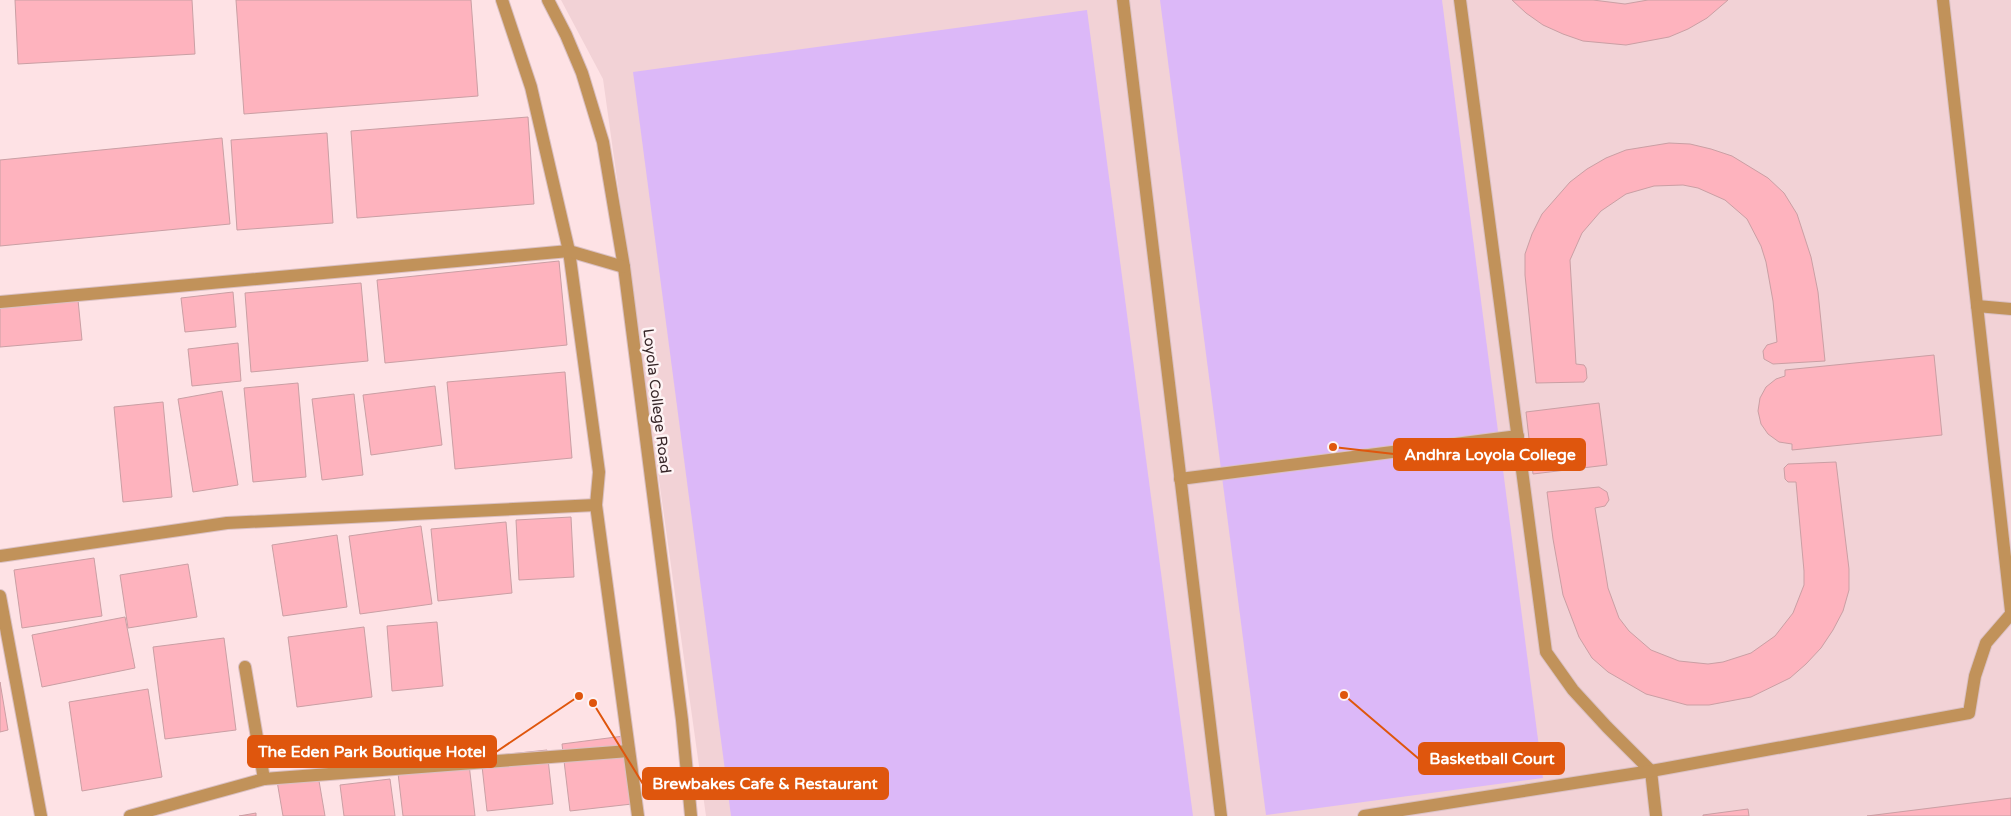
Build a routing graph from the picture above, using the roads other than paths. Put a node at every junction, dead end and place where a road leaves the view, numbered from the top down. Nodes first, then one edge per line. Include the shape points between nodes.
1 (502, 0) edge
2 (548, 0) edge
3 (1122, 0) edge
4 (1460, 0) edge
5 (1943, 0) edge
6 (569, 251) junction
7 (624, 268) junction
8 (0, 302) edge
9 (1977, 306) junction
10 (2011, 309) edge
11 (1518, 436) junction
12 (1180, 479) junction
13 (596, 505) junction
14 (0, 556) edge
15 (0, 596) edge
16 (2011, 612) edge
17 (245, 667) dead end
18 (629, 751) junction
19 (1651, 771) junction
20 (264, 779) junction
21 (41, 816) edge
22 (130, 816) edge
23 (638, 816) edge
24 (691, 816) edge
25 (1221, 816) edge
26 (1364, 816) edge
27 (1656, 816) edge

1 - 6 street via 531,87
2 - 7 street, Loyola College Road via 582,73 603,142
3 - 12 street
4 - 11 street
5 - 9 street
6 - 7 street
6 - 8 street
6 - 13 street via 599,472
7 - 24 street, Loyola College Road via 682,720
9 - 10 street
9 - 16 street
11 - 12 street
11 - 19 street via 1546,652 1573,690
12 - 25 street
13 - 14 street via 227,523
13 - 18 street
15 - 21 street
16 - 19 street via 1986,643 1975,676 1969,713
17 - 20 street
18 - 20 street
18 - 23 street
19 - 26 street
19 - 27 street
20 - 22 street

